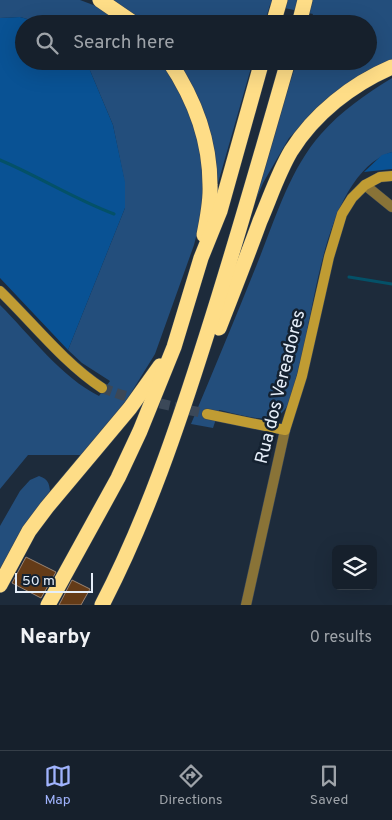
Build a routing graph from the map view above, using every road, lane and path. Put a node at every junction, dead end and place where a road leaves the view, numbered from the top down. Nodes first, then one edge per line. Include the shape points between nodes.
1 (100, 0) edge
2 (305, 0) edge
3 (122, 15) edge
4 (301, 15) edge
5 (392, 68) edge
6 (174, 70) edge
7 (259, 70) edge
8 (285, 70) edge
9 (392, 176) edge
10 (365, 185) junction
11 (392, 207) edge
12 (201, 258) junction
13 (0, 291) edge
14 (174, 347) junction
15 (102, 388) tunnel mouth
16 (207, 414) tunnel mouth
17 (181, 419) junction
18 (285, 430) junction
19 (0, 585) edge
20 (48, 605) edge
21 (102, 605) edge
22 (246, 605) edge

1 - 3 highway
2 - 4 highway
5 - 17 highway via 337,100 291,151 274,186 196,390
6 - 12 highway via 198,116 209,161 211,187
7 - 12 highway via 220,212
8 - 17 highway
9 - 10 street via 380,177
10 - 11 street
10 - 18 street, Rua dos Vereadores via 352,198 335,232 302,376
12 - 14 highway
13 - 15 street via 71,363
14 - 19 highway via 130,408 47,507
14 - 20 highway via 118,478
16 - 18 street
17 - 21 highway via 142,521
18 - 22 street, Rua dos Vereadores

